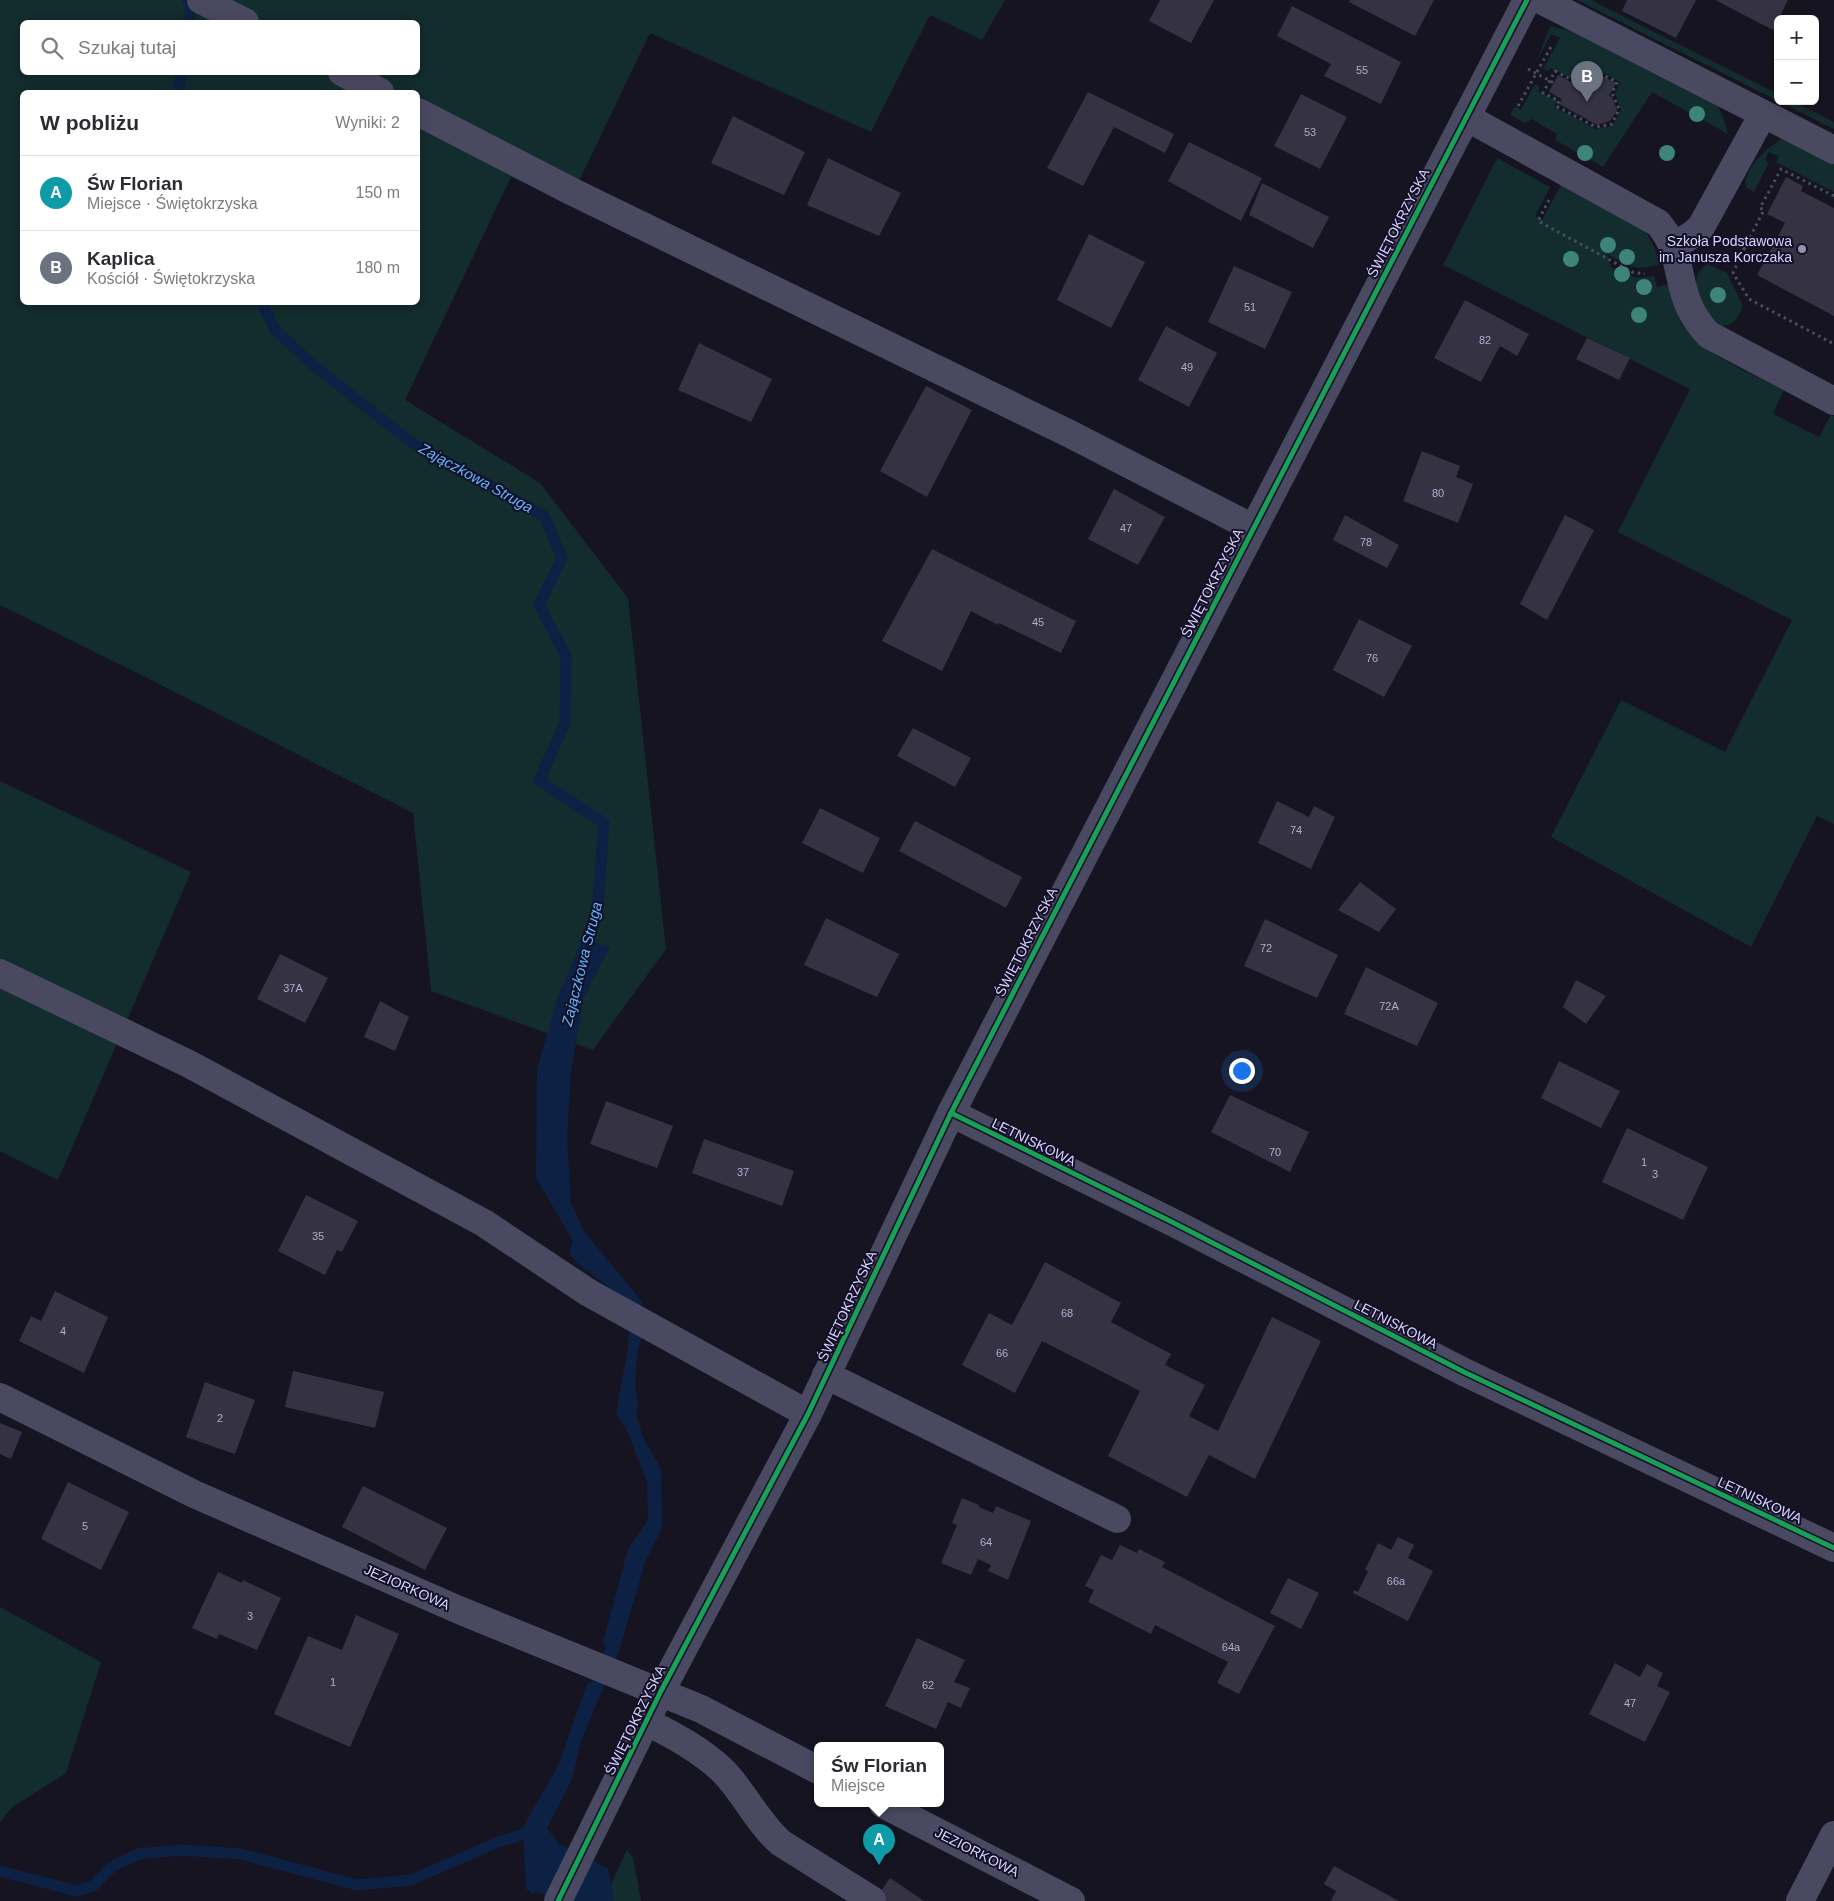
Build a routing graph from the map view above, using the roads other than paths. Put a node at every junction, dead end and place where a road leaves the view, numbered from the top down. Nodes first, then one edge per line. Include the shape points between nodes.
1 (202, 0) edge
2 (1527, 0) edge
3 (1541, 0) edge
4 (241, 20) edge
5 (348, 75) edge
6 (376, 90) edge
7 (420, 113) edge
8 (1763, 114) junction
9 (1466, 117) junction
10 (1834, 150) edge
11 (1673, 247) junction
12 (1834, 401) edge
13 (1253, 528) junction
14 (0, 973) edge
15 (951, 1113) junction
16 (826, 1375) junction
17 (0, 1398) edge
18 (808, 1414) junction
19 (1117, 1519) dead end
20 (1834, 1548) edge
21 (661, 1691) junction
22 (647, 1722) junction
23 (814, 1768) edge
24 (889, 1807) edge
25 (1834, 1835) edge
26 (872, 1900) edge
27 (558, 1901) edge
28 (1071, 1901) edge
29 (1800, 1901) edge

1 - 4 street
2 - 9 street, ŚWIĘTOKRZYSKA
3 - 8 street
5 - 6 street
7 - 13 street via 573,192 1070,434
8 - 10 street
8 - 11 street via 1701,226
9 - 11 street via 1650,217 1664,230
9 - 13 street, ŚWIĘTOKRZYSKA
11 - 12 street via 1688,305 1709,335
13 - 15 street, ŚWIĘTOKRZYSKA
14 - 18 street via 189,1064 475,1218 589,1293
15 - 16 street, ŚWIĘTOKRZYSKA
15 - 20 street, LETNISKOWA via 1464,1372
16 - 18 street, ŚWIĘTOKRZYSKA
16 - 19 street
17 - 21 street, JEZIORKOWA via 194,1494 459,1610
18 - 21 street, ŚWIĘTOKRZYSKA
21 - 22 street, ŚWIĘTOKRZYSKA
21 - 23 street, JEZIORKOWA
22 - 26 street via 723,1771 769,1832 782,1843
22 - 27 street, ŚWIĘTOKRZYSKA
24 - 28 street, JEZIORKOWA
25 - 29 street

